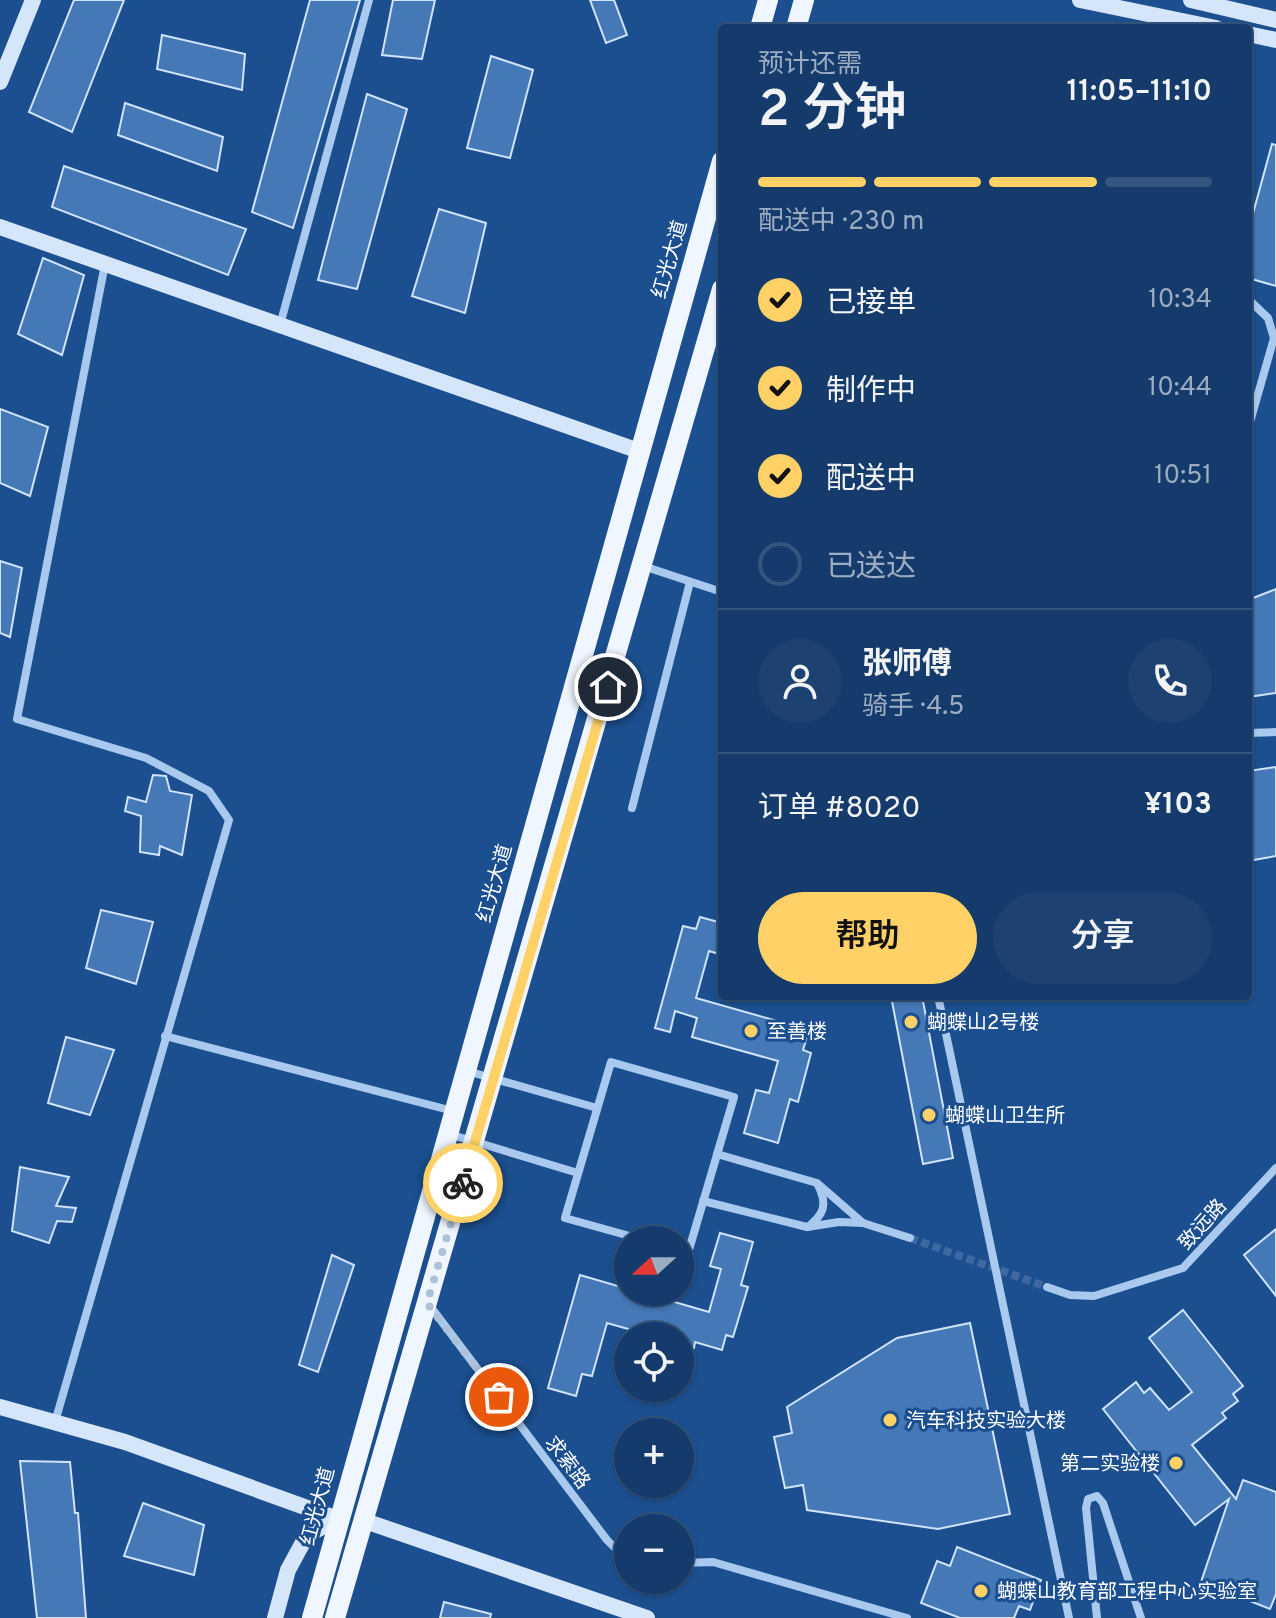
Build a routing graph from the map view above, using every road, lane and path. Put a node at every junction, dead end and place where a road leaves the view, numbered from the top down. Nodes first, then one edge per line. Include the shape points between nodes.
1 (33, 0) edge
2 (369, 0) edge
3 (768, 0) edge
4 (804, 0) edge
5 (1080, 0) edge
6 (1191, 0) edge
7 (1276, 20) edge
8 (761, 24) edge
9 (797, 24) edge
10 (1178, 24) edge
11 (1252, 35) edge
12 (1276, 40) edge
13 (0, 82) edge
14 (718, 175) edge
15 (0, 227) edge
16 (105, 264) junction
17 (1252, 303) edge
18 (718, 307) edge
19 (280, 325) junction
20 (1252, 415) edge
21 (639, 451) junction
22 (643, 566) junction
23 (690, 582) junction
24 (718, 591) edge
25 (1276, 732) edge
26 (1252, 733) edge
27 (632, 808) dead end
28 (939, 1000) edge
29 (165, 1036) junction
30 (467, 1071) junction
31 (494, 1078) junction
32 (597, 1108) junction
33 (454, 1112) junction
34 (448, 1134) junction
35 (476, 1142) junction
36 (717, 1154) junction
37 (1276, 1168) edge
38 (578, 1173) junction
39 (817, 1183) junction
40 (703, 1201) junction
41 (863, 1223) junction
42 (807, 1227) junction
43 (614, 1232) edge
44 (694, 1232) edge
45 (910, 1238) tunnel mouth
46 (1047, 1287) tunnel mouth
47 (427, 1303) junction
48 (0, 1407) edge
49 (55, 1423) junction
50 (338, 1519) junction
51 (362, 1520) junction
52 (614, 1547) edge
53 (694, 1563) edge
54 (275, 1618) edge
55 (312, 1618) edge
56 (335, 1618) edge
57 (647, 1618) edge
58 (907, 1618) edge
59 (1069, 1618) edge
60 (1097, 1618) edge
61 (1141, 1618) edge

1 - 13 street
2 - 19 street
3 - 8 main road
4 - 9 main road
5 - 10 street
6 - 7 street
11 - 12 street
14 - 21 main road, 红光大道
15 - 16 street
16 - 19 street
16 - 29 street via 17,719 146,758 209,791 229,820
17 - 20 street via 1268,318 1274,338
18 - 22 main road
19 - 21 street
21 - 30 main road, 红光大道
22 - 23 street
22 - 31 main road
23 - 24 street
23 - 27 street
25 - 26 street
28 - 59 street
29 - 33 street
29 - 49 street
30 - 31 street
30 - 33 main road, 红光大道
31 - 32 street
31 - 35 main road
32 - 36 street via 611,1062 734,1097
32 - 38 street
33 - 34 main road, 红光大道
34 - 35 street
34 - 50 main road, 红光大道
35 - 38 street
35 - 47 main road
36 - 39 street
36 - 40 street
37 - 46 street, 致远路 via 1183,1268 1094,1296
38 - 43 street via 565,1218
39 - 41 street
39 - 42 street via 825,1208
40 - 42 street
40 - 44 street
41 - 42 street
41 - 45 street
47 - 51 main road
47 - 52 street, 求索路
48 - 49 street
49 - 50 street via 125,1442
50 - 54 street via 307,1535 288,1570
50 - 55 main road, 红光大道
51 - 56 main road
51 - 57 street
53 - 58 street via 713,1562
60 - 61 street via 1086,1508 1088,1499 1097,1496

